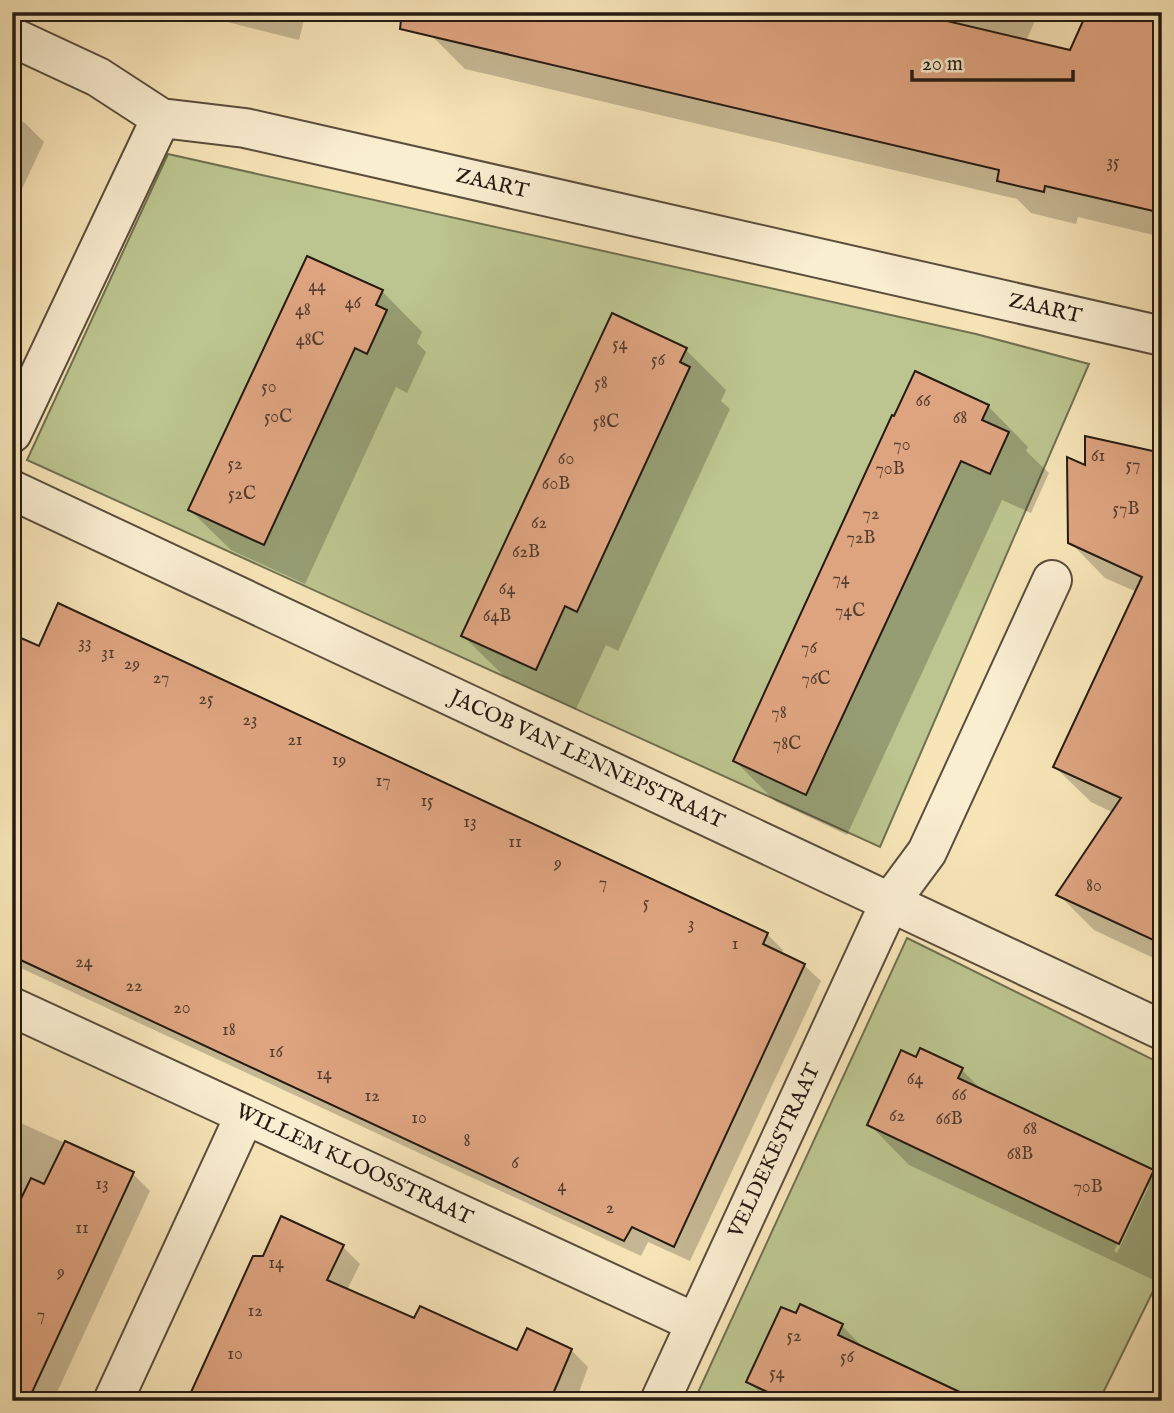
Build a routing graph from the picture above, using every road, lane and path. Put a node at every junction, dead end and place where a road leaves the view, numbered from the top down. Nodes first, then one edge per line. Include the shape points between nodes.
1 (12, 37) edge
2 (161, 118) junction
3 (1162, 336) edge
4 (12, 433) edge
5 (12, 490) edge
6 (1052, 580) dead end
7 (890, 902) junction
8 (12, 1007) edge
9 (1162, 1030) edge
10 (244, 1115) junction
11 (696, 1323) junction
12 (113, 1401) edge
13 (660, 1401) edge

1 - 2 street via 98,77
2 - 3 street, ZAART via 246,128
2 - 4 street
5 - 7 street, JACOB VAN LENNEPSTRAAT
6 - 7 street via 927,852
7 - 9 street, JACOB VAN LENNEPSTRAAT
7 - 11 street, VELDEKESTRAAT
8 - 10 street, WILLEM KLOOSSTRAAT
10 - 11 street, WILLEM KLOOSSTRAAT
10 - 12 street
11 - 13 street, VELDEKESTRAAT

